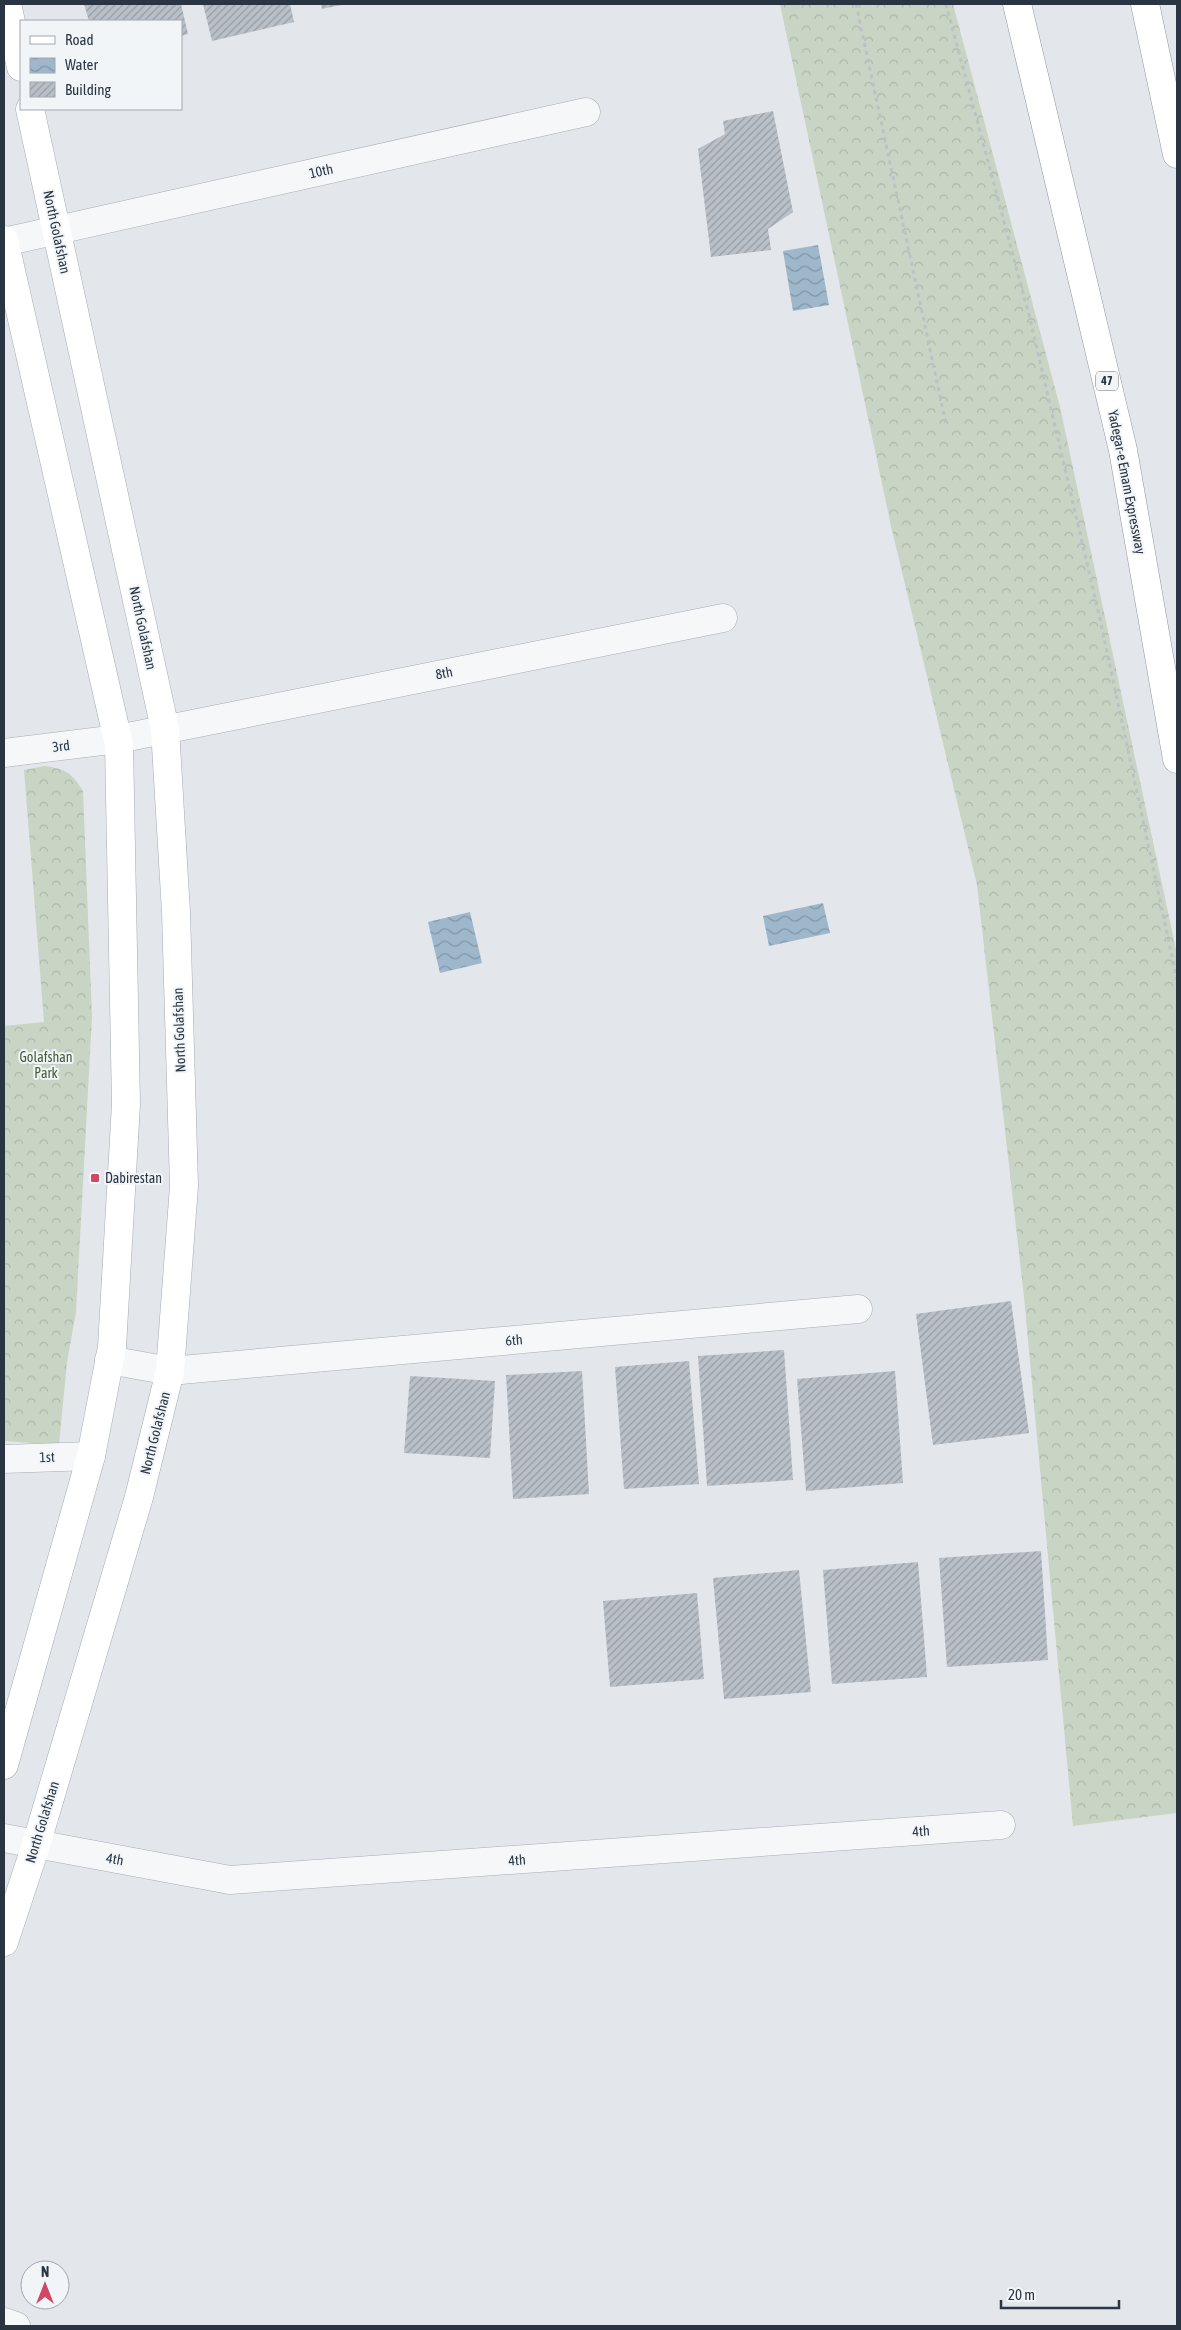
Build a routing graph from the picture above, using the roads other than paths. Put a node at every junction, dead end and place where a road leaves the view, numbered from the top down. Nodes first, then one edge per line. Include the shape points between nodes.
1 (7, 4) edge
2 (1145, 4) edge
3 (1017, 5) edge
4 (20, 62) edge
5 (30, 110) edge
6 (586, 112) dead end
7 (1177, 154) edge
8 (57, 231) junction
9 (4, 241) edge
10 (722, 618) dead end
11 (165, 729) junction
12 (118, 739) junction
13 (4, 753) edge
14 (1177, 759) edge
15 (858, 1309) dead end
16 (109, 1360) junction
17 (170, 1371) junction
18 (91, 1456) junction
19 (4, 1459) edge
20 (4, 1765) edge
21 (1001, 1825) dead end
22 (4, 1838) edge
23 (36, 1845) junction
24 (4, 1942) edge
25 (4, 2322) edge
26 (16, 2326) edge

1 - 4 main road
2 - 7 main road
3 - 14 main road, Yadegar-e Emam Expressway / 47 via 1123,450
5 - 8 main road, North Golafshan
6 - 8 street, 10th
8 - 9 street, 10th
8 - 11 main road, North Golafshan
9 - 12 main road
10 - 11 street, 8th
11 - 12 street, 8th
11 - 17 main road, North Golafshan via 176,912 184,1186
12 - 13 street, 3rd
12 - 16 main road via 126,1104
15 - 17 street, 6th
16 - 17 street, 6th
16 - 18 main road
17 - 23 main road, North Golafshan via 139,1497
18 - 19 street, 1st
18 - 20 main road
21 - 23 street, 4th via 230,1880
22 - 23 street, 4th
23 - 24 main road, North Golafshan
25 - 26 street

